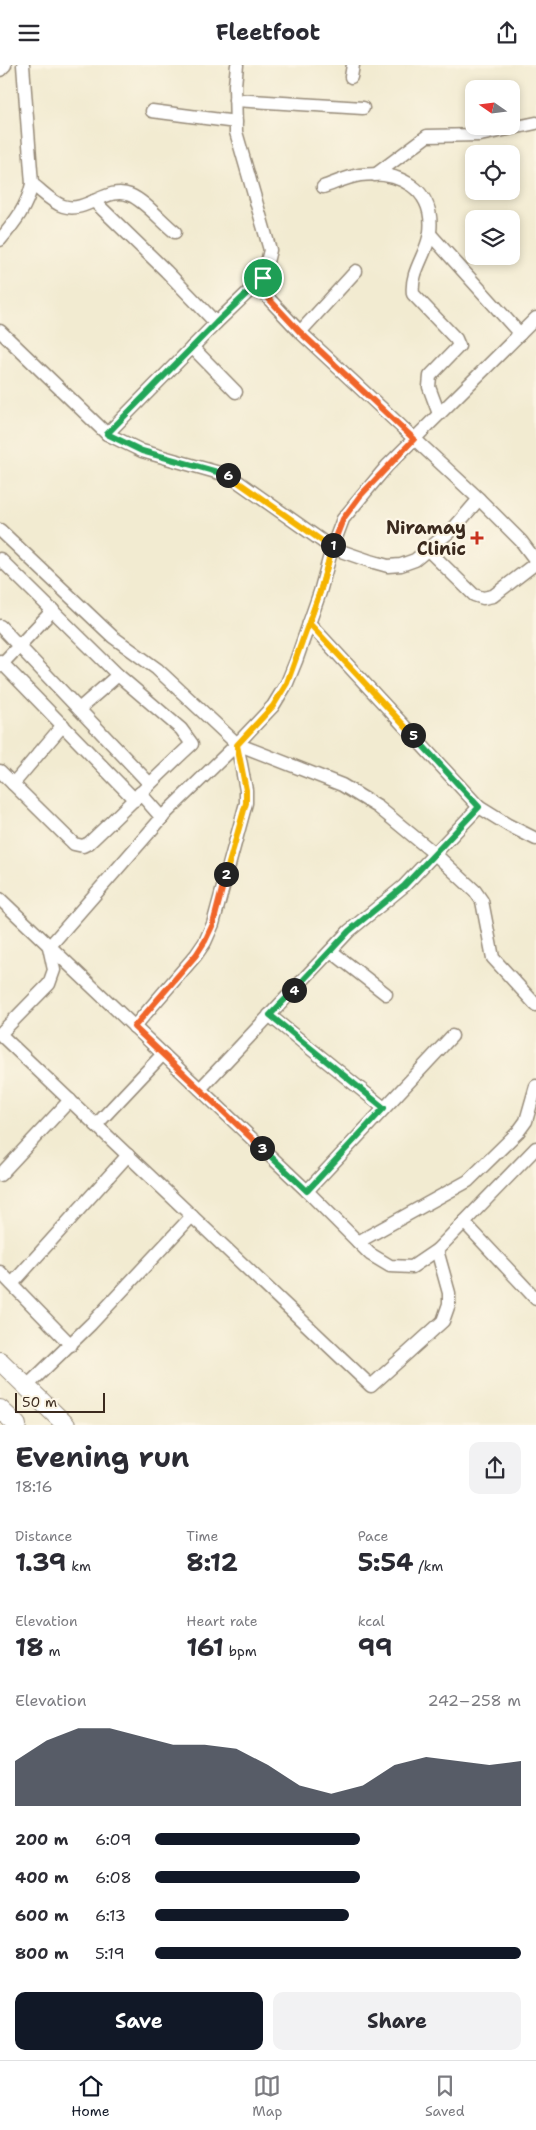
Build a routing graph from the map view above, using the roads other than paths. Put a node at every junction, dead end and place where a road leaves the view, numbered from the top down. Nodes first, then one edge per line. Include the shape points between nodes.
1 (5, 65) edge
2 (23, 65) edge
3 (237, 65) edge
4 (0, 70) edge
5 (235, 99) junction
6 (363, 108) dead end
7 (152, 111) dead end
8 (236, 122) junction
9 (536, 123) edge
10 (375, 175) junction
11 (32, 184) junction
12 (323, 187) dead end
13 (94, 201) junction
14 (175, 232) dead end
15 (430, 234) junction
16 (0, 240) edge
17 (356, 271) dead end
18 (263, 278) junction
19 (536, 318) edge
20 (216, 323) junction
21 (0, 331) edge
22 (300, 332) junction
23 (520, 334) junction
24 (192, 347) junction
25 (236, 392) dead end
26 (439, 414) junction
27 (107, 434) junction
28 (414, 439) junction
29 (479, 499) junction
30 (0, 530) edge
31 (332, 548) junction
32 (429, 551) junction
33 (0, 559) edge
34 (536, 562) edge
35 (53, 610) junction
36 (309, 623) junction
37 (0, 626) edge
38 (19, 645) junction
39 (1, 663) edge
40 (118, 675) junction
41 (79, 709) junction
42 (64, 725) junction
43 (237, 745) junction
44 (0, 771) edge
45 (149, 783) junction
46 (13, 784) junction
47 (138, 797) junction
48 (479, 807) junction
49 (162, 818) junction
50 (536, 839) edge
51 (435, 854) junction
52 (0, 899) edge
53 (49, 947) junction
54 (331, 951) junction
55 (386, 994) dead end
56 (536, 1005) edge
57 (270, 1015) junction
58 (134, 1027) junction
59 (0, 1034) edge
60 (452, 1035) dead end
61 (163, 1054) junction
62 (536, 1086) edge
63 (200, 1089) junction
64 (70, 1100) junction
65 (384, 1108) junction
66 (96, 1125) junction
67 (536, 1148) edge
68 (128, 1155) junction
69 (0, 1175) edge
70 (307, 1191) junction
71 (192, 1216) junction
72 (464, 1222) junction
73 (358, 1243) junction
74 (437, 1250) junction
75 (0, 1273) edge
76 (12, 1284) junction
77 (536, 1299) edge
78 (71, 1345) junction
79 (0, 1361) edge
80 (26, 1387) junction
81 (0, 1409) edge
82 (17, 1425) edge
83 (66, 1425) edge

1 - 4 street
2 - 11 street
3 - 5 street
5 - 6 street
5 - 8 street
7 - 8 street
8 - 18 street via 236,132 270,250
9 - 10 street via 480,135 427,136
10 - 12 street via 354,177
10 - 15 street via 402,181 421,194 429,207
11 - 13 street via 63,206 76,207
11 - 16 street via 29,199 20,215
13 - 14 street via 112,194 131,195
13 - 20 street
15 - 23 street
15 - 26 street via 414,278 413,294 459,345 428,382
17 - 22 street
18 - 20 street
18 - 22 street via 269,299
19 - 23 street
20 - 24 street
21 - 27 street
22 - 28 street
23 - 26 street
24 - 25 street
24 - 27 street
26 - 28 street
27 - 31 street via 142,451 230,476
28 - 29 street
28 - 31 street via 343,519
29 - 32 street
29 - 34 street via 521,541
30 - 43 street via 113,637 157,669
31 - 32 street via 388,566 402,565
31 - 36 street
32 - 34 street via 474,595 483,598 493,597
33 - 35 street
35 - 38 street
35 - 40 street
36 - 43 street via 287,683 273,706
36 - 48 street
37 - 38 street
38 - 39 street
38 - 41 street
39 - 42 street
40 - 41 street
40 - 45 street via 181,729 192,744
41 - 45 street
42 - 46 street
42 - 47 street
43 - 49 street
43 - 51 street via 342,785 378,807
43 - 58 street via 246,803 213,924 196,955
44 - 46 street
45 - 47 street
46 - 47 street via 74,844 83,846
47 - 49 street
48 - 50 street
48 - 51 street
49 - 53 street
51 - 54 street
51 - 56 street via 482,901 493,958
52 - 53 street
53 - 58 street
53 - 59 street via 54,970 49,984
54 - 55 street
54 - 57 street
57 - 63 street
57 - 65 street
58 - 61 street
59 - 64 street
60 - 65 street
61 - 63 street
61 - 66 street
62 - 73 street via 526,1121 468,1181
63 - 70 street
64 - 66 street
64 - 69 street
65 - 70 street
66 - 68 street
67 - 72 street
68 - 71 street
68 - 76 street
70 - 73 street
71 - 74 street via 371,1386 443,1321 449,1293
71 - 78 street
72 - 74 street
72 - 77 street
73 - 74 street via 390,1265 412,1267
75 - 76 street
76 - 78 street
78 - 80 street
79 - 80 street
80 - 83 street
81 - 82 street

